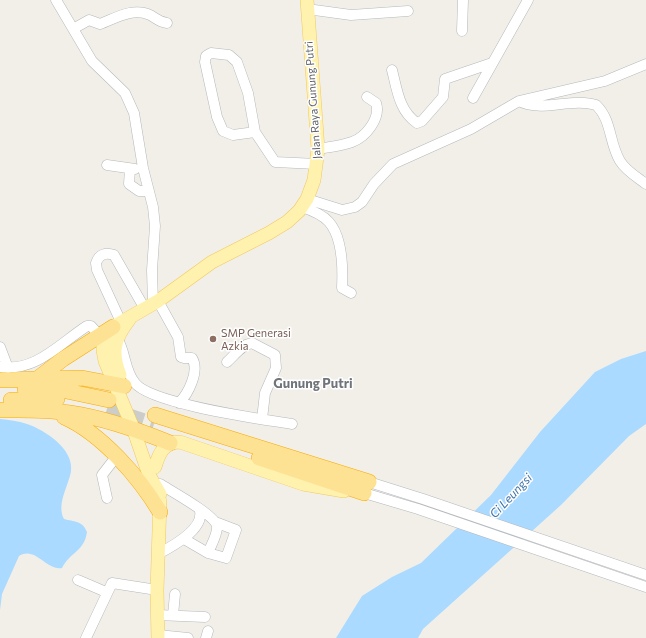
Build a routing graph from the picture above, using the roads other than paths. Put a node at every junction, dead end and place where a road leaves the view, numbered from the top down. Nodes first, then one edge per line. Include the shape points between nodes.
1 (56, 0) edge
2 (463, 0) edge
3 (528, 0) edge
4 (307, 4) edge
5 (408, 10) dead end
6 (167, 23) dead end
7 (73, 29) junction
8 (462, 31) dead end
9 (492, 63) junction
10 (646, 64) edge
11 (392, 70) dead end
12 (367, 97) dead end
13 (473, 98) dead end
14 (519, 101) junction
15 (255, 132) junction
16 (318, 149) junction
17 (317, 164) junction
18 (107, 165) dead end
19 (143, 168) junction
20 (130, 170) junction
21 (646, 184) edge
22 (149, 191) junction
23 (305, 203) junction
24 (351, 293) dead end
25 (152, 304) junction
26 (120, 326) junction
27 (99, 336) junction
28 (0, 348) edge
29 (227, 362) dead end
30 (3, 372) edge
31 (37, 379) junction
32 (119, 384) junction
33 (0, 390) edge
34 (0, 401) edge
35 (179, 403) junction
36 (0, 410) edge
37 (41, 410) junction
38 (262, 419) junction
39 (292, 424) dead end
40 (146, 425) junction
41 (170, 443) junction
42 (116, 457) junction
43 (155, 466) junction
44 (367, 488) junction
45 (160, 489) junction
46 (107, 498) dead end
47 (200, 511) junction
48 (160, 512) junction
49 (215, 522) junction
50 (184, 539) junction
51 (208, 552) junction
52 (158, 554) junction
53 (646, 575) edge
54 (78, 580) dead end
55 (646, 587) edge
56 (157, 590) junction
57 (106, 592) junction
58 (175, 594) dead end
59 (157, 615) junction
60 (173, 615) junction
61 (205, 617) dead end
62 (158, 637) edge
63 (86, 638) edge
64 (188, 638) edge

1 - 7 street
2 - 8 street
3 - 9 street
4 - 5 street via 351,15
4 - 16 main road, Jalan Raya Gunung Putri
6 - 7 street via 140,11 100,24 89,20
7 - 19 street via 92,61 122,89 128,99 136,120
9 - 11 street via 445,79 443,97 422,121 417,122 400,103
9 - 13 street
10 - 14 street via 605,81
12 - 16 street via 376,103 377,112 365,133 352,142
14 - 21 street via 530,106 570,103 596,105 605,116 620,161 630,173
14 - 23 street via 471,129 393,164 355,207 342,210
15 - 15 street via 233,135 224,131 220,125 205,62 206,56 210,53 229,55 237,62 248,93
15 - 17 street via 275,162
16 - 17 main road, Jalan Raya Gunung Putri
17 - 23 main road, Jalan Raya Gunung Putri via 312,190
18 - 20 street
19 - 20 street
19 - 22 street
20 - 22 street via 130,186 139,191
22 - 25 street via 155,226
23 - 24 street via 328,220 334,228 338,242 342,288
23 - 25 main road, Jalan Raya Gunung Putri via 287,222 212,262
25 - 26 main road, Jalan Raya Gunung Putri
25 - 26 street via 114,255 102,255 96,263 97,270
25 - 35 street via 178,337 181,356 192,358 194,364 189,392
26 - 27 highway
26 - 32 main road via 106,334 102,350
26 - 35 street via 125,361 134,383 152,394
27 - 30 street via 91,326 88,326 41,360
27 - 31 highway
28 - 30 street
29 - 38 street via 248,344 275,355 276,368 265,392
30 - 31 highway
31 - 32 highway via 82,378
32 - 40 main road
33 - 34 highway via 57,389 108,405 53,398
35 - 38 street
36 - 37 highway
37 - 40 highway
37 - 42 highway via 77,423 96,436
38 - 39 street
40 - 41 highway
40 - 43 main road
40 - 44 highway
40 - 45 main road via 149,475
41 - 43 main road via 158,455
41 - 44 main road via 180,442 303,484
42 - 46 street via 102,475
42 - 48 highway via 143,486
43 - 45 main road
44 - 53 street via 423,498
44 - 55 street via 418,509
45 - 47 street via 192,504
45 - 48 main road
47 - 49 street
47 - 50 street via 197,524
48 - 52 main road
49 - 51 street via 217,528
49 - 51 street via 236,531 226,558
50 - 51 street
50 - 52 street
52 - 56 main road
54 - 57 street
56 - 57 street via 113,582
56 - 59 main road
57 - 63 street
58 - 60 street
59 - 60 street
59 - 62 main road
60 - 61 street
62 - 64 street

